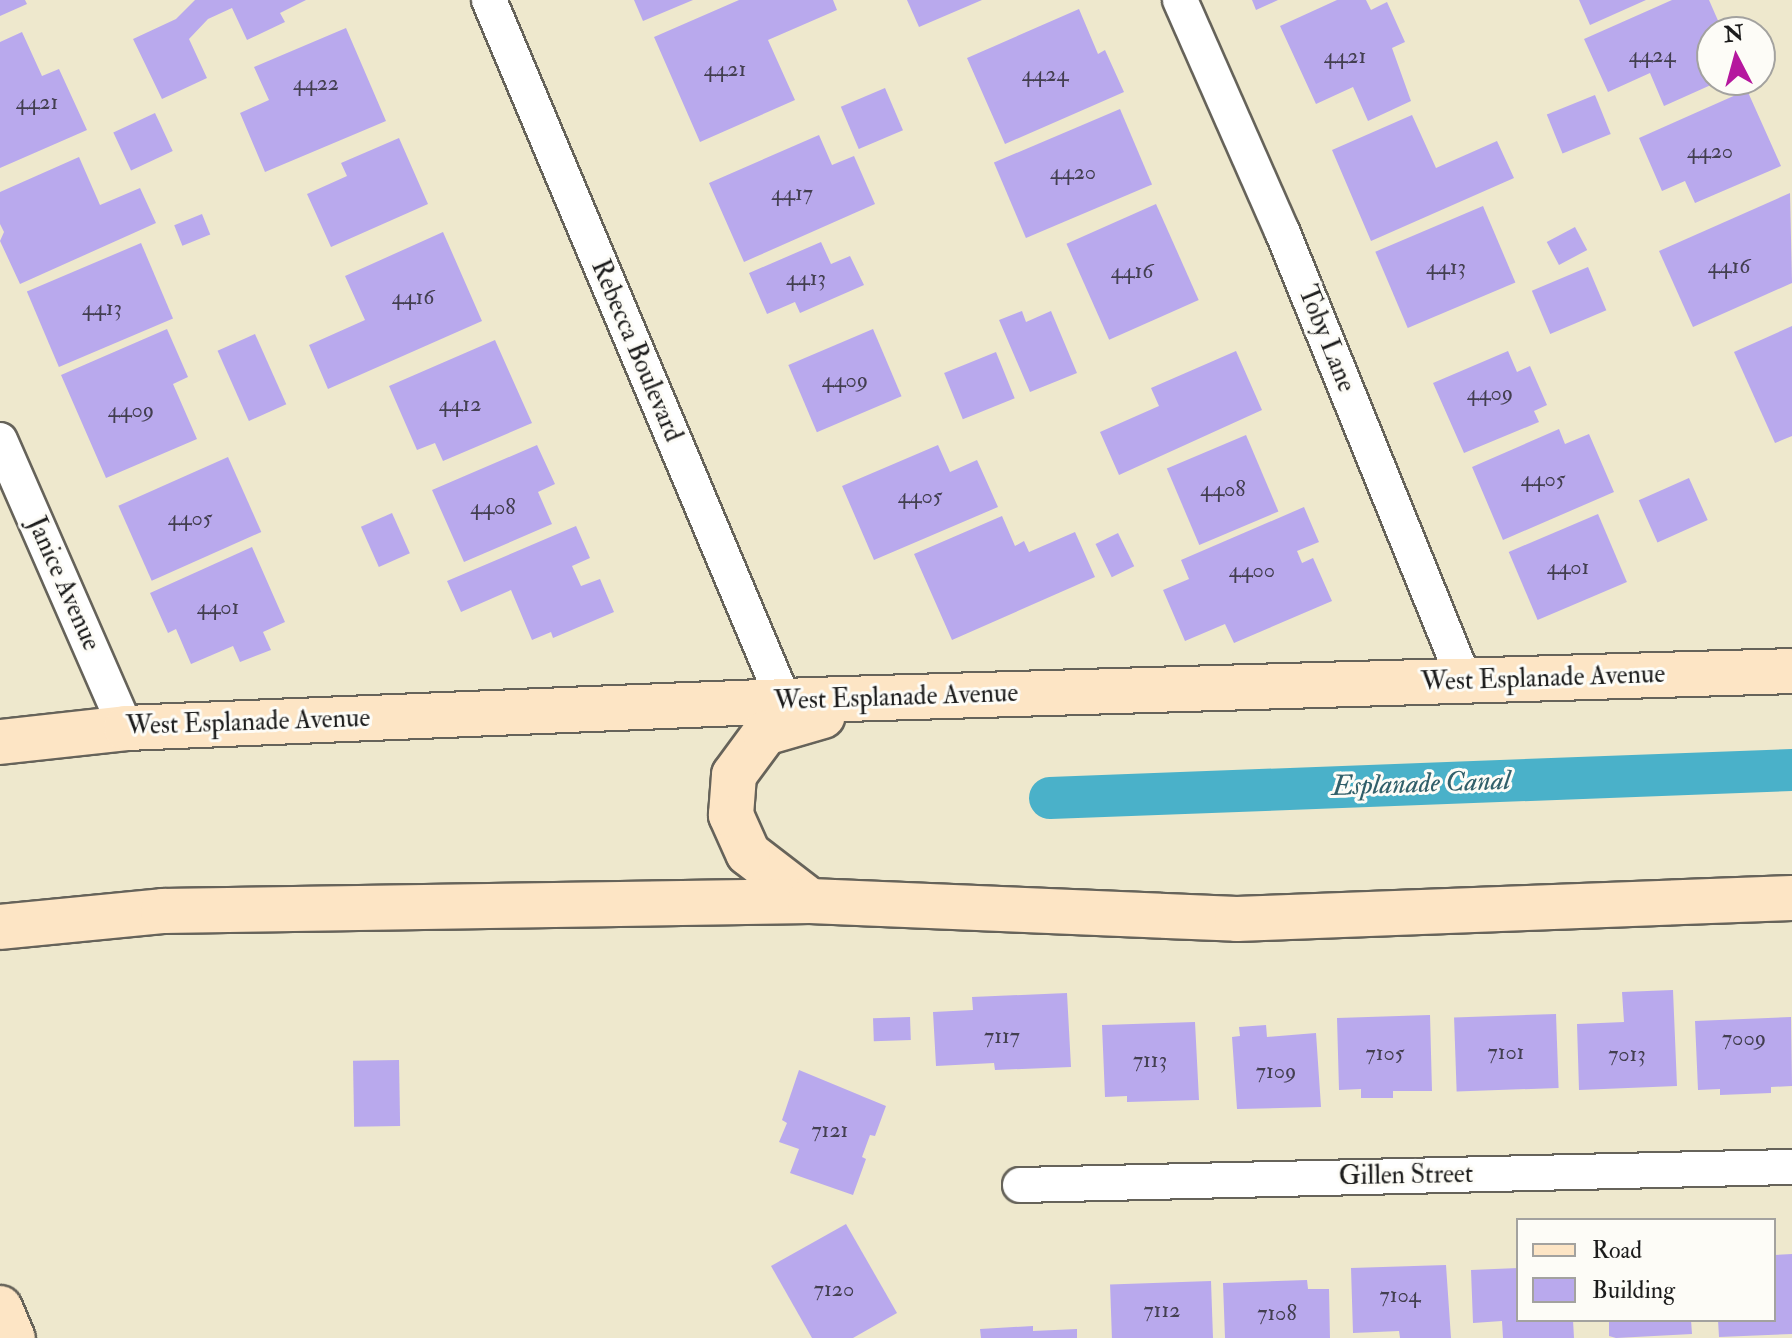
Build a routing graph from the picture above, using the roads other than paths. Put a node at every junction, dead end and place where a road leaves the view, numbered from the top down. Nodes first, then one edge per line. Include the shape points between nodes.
1 (489, 0) edge
2 (1180, 0) edge
3 (0, 440) edge
4 (1792, 671) edge
5 (1465, 681) junction
6 (887, 697) junction
7 (784, 701) junction
8 (126, 728) junction
9 (0, 742) edge
10 (1792, 898) edge
11 (810, 901) junction
12 (0, 927) edge
13 (1792, 1167) edge
14 (1020, 1185) dead end
15 (0, 1308) edge
16 (13, 1338) edge

1 - 7 street, Rebecca Boulevard
2 - 5 street, Toby Lane via 1282,231
3 - 8 street, Janice Avenue
4 - 5 main road, West Esplanade Avenue
5 - 6 main road, West Esplanade Avenue
6 - 7 main road, West Esplanade Avenue
6 - 11 main road via 765,733 734,775 731,815 748,853
7 - 8 main road, West Esplanade Avenue
8 - 9 main road, West Esplanade Avenue
10 - 11 main road via 1237,919
11 - 12 main road via 163,911
13 - 14 street, Gillen Street
15 - 16 main road

